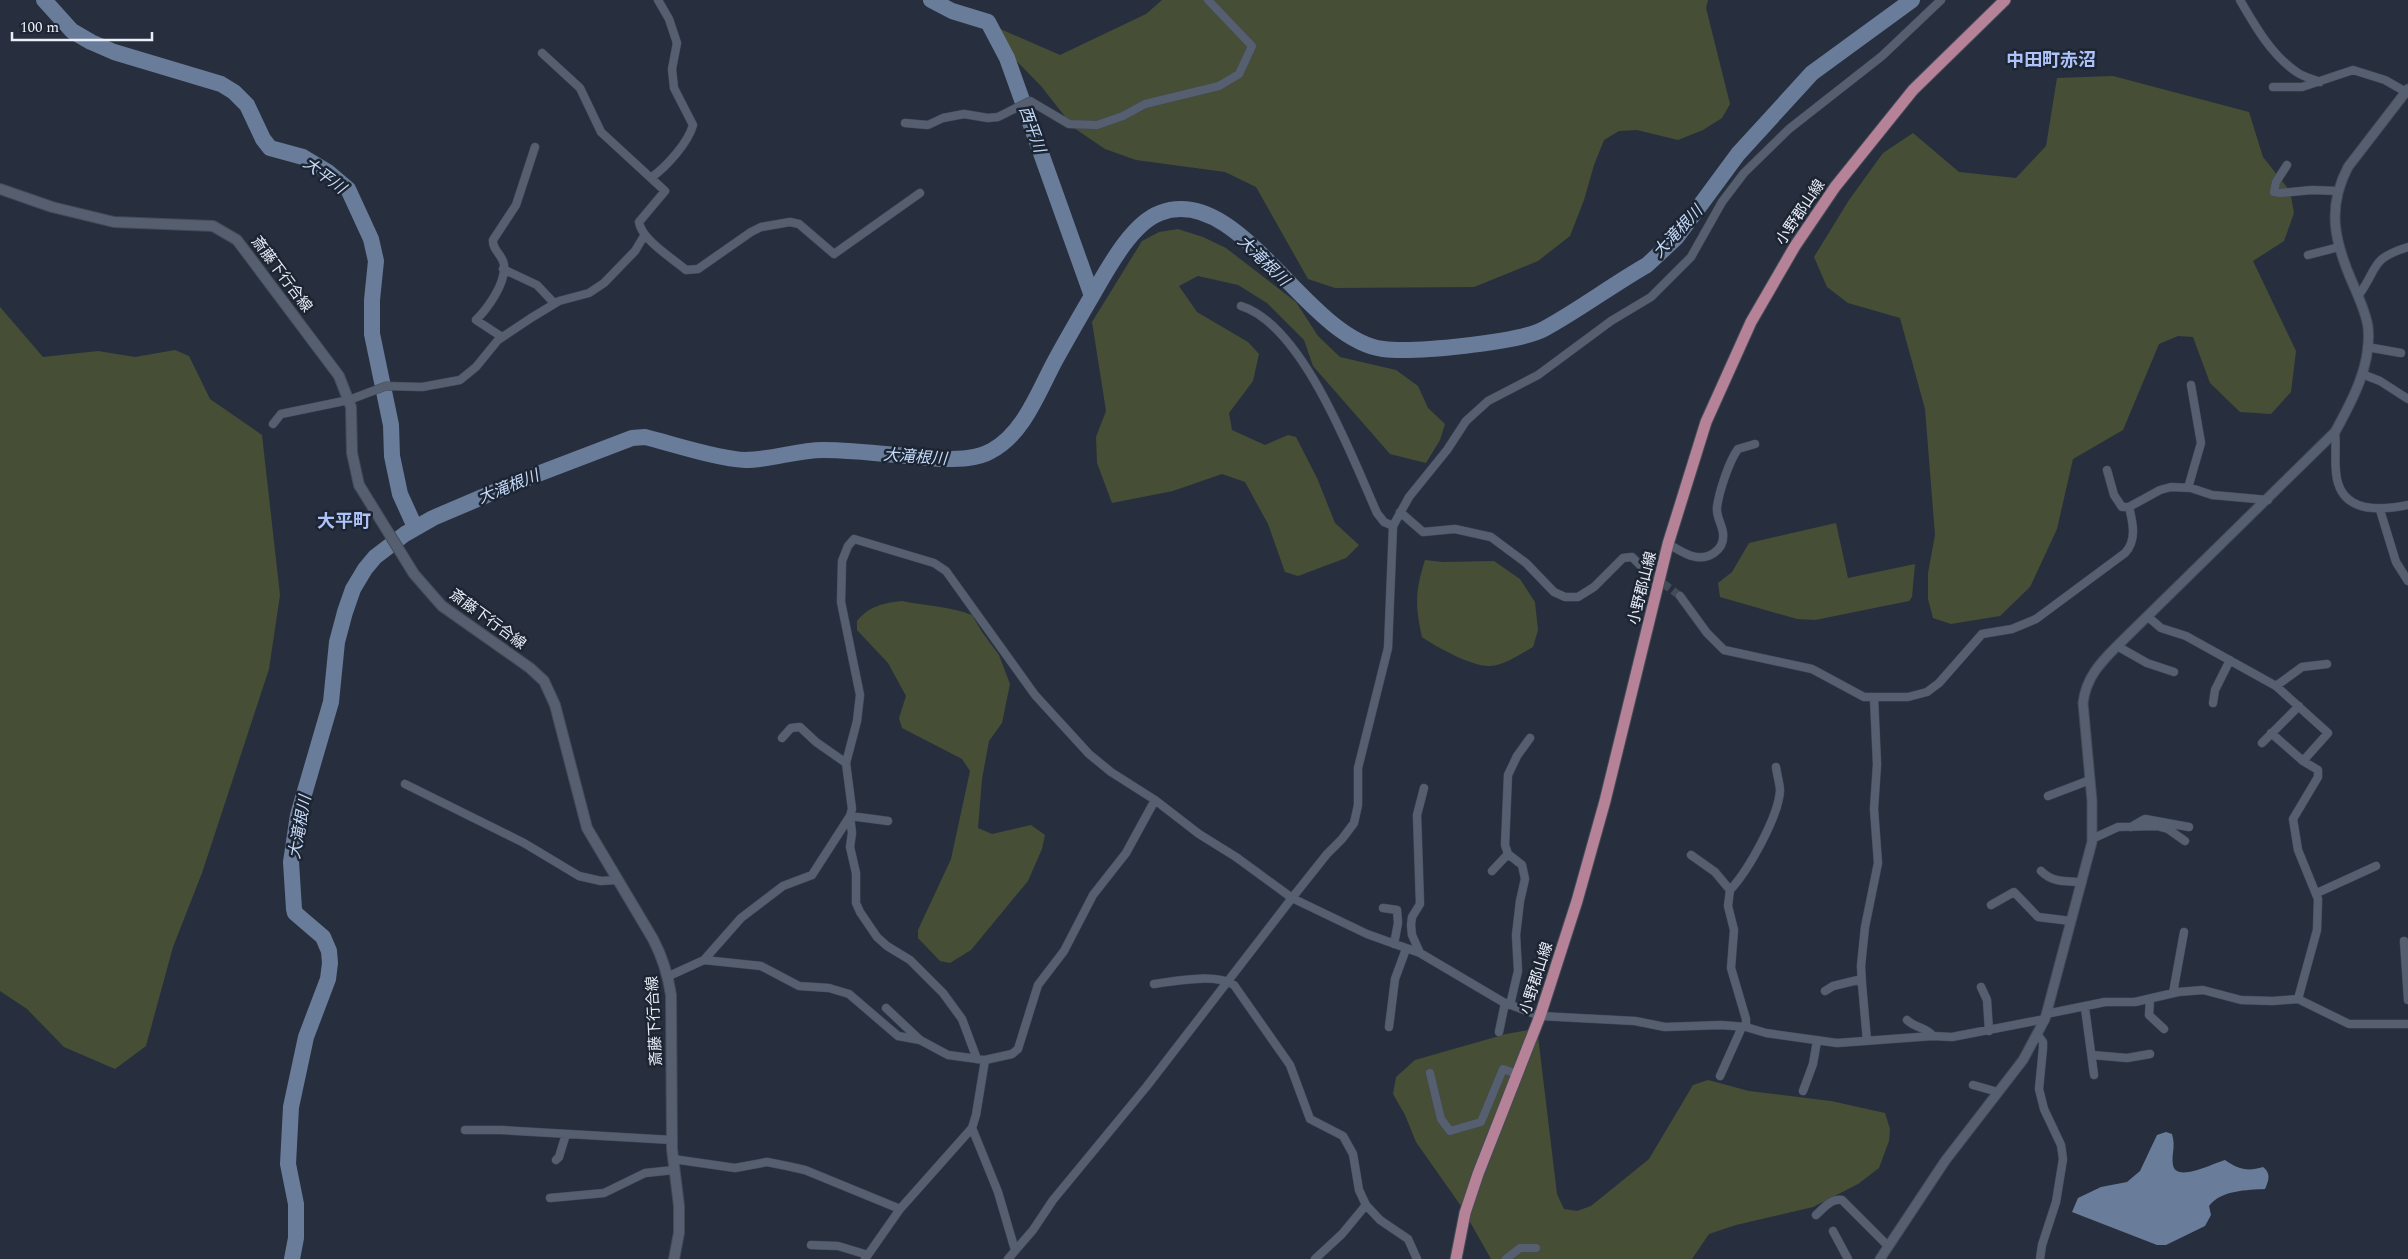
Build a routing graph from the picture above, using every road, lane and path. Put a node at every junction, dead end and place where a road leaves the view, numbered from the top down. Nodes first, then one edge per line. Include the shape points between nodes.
1 (658, 0) edge
2 (1208, 0) edge
3 (1941, 0) edge
4 (2005, 0) edge
5 (2240, 0) edge
6 (542, 53) dead end
7 (2320, 82) junction
8 (2273, 87) dead end
9 (2407, 91) edge
10 (905, 123) dead end
11 (535, 147) dead end
12 (2286, 165) dead end
13 (652, 177) junction
14 (0, 188) edge
15 (2338, 191) junction
16 (920, 193) dead end
17 (644, 236) junction
18 (2339, 247) junction
19 (2408, 247) edge
20 (2308, 255) dead end
21 (503, 269) junction
22 (2358, 296) junction
23 (554, 303) junction
24 (1241, 306) dead end
25 (502, 337) junction
26 (2367, 348) junction
27 (2401, 353) dead end
28 (2362, 374) junction
29 (2191, 385) dead end
30 (2408, 399) edge
31 (350, 400) junction
32 (273, 424) dead end
33 (2335, 432) junction
34 (1755, 444) dead end
35 (2107, 470) dead end
36 (2188, 488) junction
37 (2268, 500) junction
38 (2408, 505) edge
39 (2129, 507) junction
40 (2380, 510) junction
41 (1400, 512) junction
42 (1393, 526) junction
43 (1668, 544) junction
44 (1644, 569) tunnel mouth
45 (2404, 571) edge
46 (2408, 581) edge
47 (1680, 596) tunnel mouth
48 (2147, 616) junction
49 (2117, 646) junction
50 (2230, 660) junction
51 (2327, 664) dead end
52 (2174, 672) dead end
53 (2276, 686) junction
54 (1874, 698) junction
55 (2212, 703) dead end
56 (2299, 706) junction
57 (2271, 733) junction
58 (782, 738) dead end
59 (1530, 738) dead end
60 (2262, 742) dead end
61 (2303, 761) junction
62 (846, 763) junction
63 (1776, 767) dead end
64 (2090, 780) junction
65 (405, 784) dead end
66 (1424, 788) dead end
67 (2048, 796) dead end
68 (1155, 800) junction
69 (850, 816) junction
70 (888, 821) dead end
71 (2131, 827) junction
72 (2189, 827) dead end
73 (2092, 839) junction
74 (2185, 841) dead end
75 (1508, 854) junction
76 (1691, 855) dead end
77 (2376, 866) dead end
78 (1492, 871) dead end
79 (2041, 871) dead end
80 (617, 880) junction
81 (2082, 882) junction
82 (1730, 890) junction
83 (2317, 893) junction
84 (1292, 898) junction
85 (1991, 904) dead end
86 (1383, 908) dead end
87 (2071, 921) junction
88 (2184, 932) dead end
89 (2404, 941) dead end
90 (1394, 944) junction
91 (1406, 948) junction
92 (1420, 953) junction
93 (704, 960) junction
94 (669, 976) junction
95 (1227, 980) junction
96 (1154, 984) dead end
97 (1862, 984) junction
98 (1981, 987) dead end
99 (1825, 992) dead end
100 (2173, 993) junction
101 (2150, 1000) junction
102 (2298, 1000) junction
103 (2408, 1000) edge
104 (1507, 1004) junction
105 (886, 1008) dead end
106 (2085, 1008) junction
107 (1540, 1016) junction
108 (2046, 1017) junction
109 (1906, 1020) dead end
110 (2408, 1024) edge
111 (1389, 1027) dead end
112 (1744, 1027) junction
113 (2164, 1029) dead end
114 (1989, 1031) junction
115 (1499, 1032) dead end
116 (2038, 1035) junction
117 (1933, 1036) junction
118 (920, 1040) junction
119 (1817, 1041) junction
120 (1867, 1041) junction
121 (2150, 1054) dead end
122 (2092, 1055) junction
123 (981, 1059) junction
124 (1430, 1073) dead end
125 (1517, 1074) junction
126 (2094, 1075) dead end
127 (1720, 1076) dead end
128 (1973, 1085) dead end
129 (1803, 1091) dead end
130 (1998, 1092) junction
131 (972, 1128) junction
132 (465, 1130) dead end
133 (566, 1134) junction
134 (672, 1140) junction
135 (673, 1159) junction
136 (556, 1160) dead end
137 (674, 1170) junction
138 (550, 1198) dead end
139 (1366, 1205) junction
140 (900, 1209) junction
141 (1816, 1215) dead end
142 (1833, 1231) dead end
143 (811, 1245) dead end
144 (1888, 1246) junction
145 (1536, 1248) dead end
146 (1015, 1250) junction
147 (867, 1257) edge
148 (678, 1258) edge
149 (1008, 1259) edge
150 (1314, 1259) edge
151 (1417, 1259) edge
152 (1456, 1259) edge
153 (1506, 1259) edge
154 (1848, 1259) edge
155 (1880, 1259) edge
156 (2040, 1259) edge

1 - 13 street via 676,43 672,69 674,88 693,125 677,150
2 - 10 street via 1252,46 1239,74 1219,86 1145,104 1097,125 1069,124 1030,101 998,117 964,114 928,125
3 - 41 street via 1882,56 1790,129 1748,168 1722,202 1691,257 1651,298 1610,320 1538,375 1501,392 1470,417
4 - 43 main road, 小野郡山線 via 1913,90 1835,187 1795,246 1752,322 1706,422
5 - 7 street via 2270,46 2286,63 2298,74
6 - 13 street via 580,88 601,132
7 - 8 street via 2302,87
7 - 9 street via 2353,70
9 - 15 street via 2348,167
11 - 21 street via 516,205 493,240 504,264
12 - 15 street via 2274,192
13 - 17 street via 665,191 639,222
14 - 31 main road, 斎藤下行合線 via 52,207 114,222 203,225 220,229 244,246 334,368
15 - 18 street via 2334,216
16 - 17 street via 834,254 799,224 790,222 751,232 698,269 686,270
17 - 23 street via 635,251 604,283 589,294
18 - 20 street
18 - 22 street
19 - 22 street via 2383,257
21 - 23 street via 536,285
21 - 25 street via 499,284 476,320
22 - 26 street via 2368,328
23 - 25 street
24 - 42 street via 1269,321 1286,339 1319,391 1349,448 1377,513 1384,522
25 - 31 street via 460,380 422,388 386,386
26 - 27 street
26 - 28 street
28 - 30 street
28 - 33 street
29 - 36 street via 2201,443
31 - 32 street via 281,414
31 - 80 main road, 斎藤下行合線 via 351,446 356,476 364,494 412,569 442,606 544,681 555,704 587,828
33 - 37 street
33 - 40 street via 2336,474 2340,489 2354,502
34 - 43 street via 1741,447 1735,453 1722,489 1717,508 1723,535 1721,547 1707,557 1693,557
35 - 39 street via 2118,503
36 - 37 street via 2212,495
36 - 39 street via 2166,487
37 - 48 street
38 - 40 street
39 - 54 street via 2133,534 2128,550 2053,609 2020,627 1982,634 1939,683 1927,692 1908,697
40 - 45 street via 2396,562
41 - 42 street
41 - 44 street via 1423,532 1455,529 1491,537 1526,563 1554,592 1565,597 1578,597 1594,587 1623,558 1632,557
42 - 84 street via 1388,648 1358,768 1358,805 1354,823
43 - 107 main road, 小野郡山線 via 1605,801
45 - 46 street
47 - 54 street via 1724,650 1812,669 1864,697
48 - 49 street
48 - 50 street via 2161,628 2186,636
49 - 52 street via 2146,663
49 - 64 street via 2093,672 2084,693
50 - 53 street
50 - 55 street
51 - 53 street via 2302,667
53 - 56 street
54 - 97 street via 1877,764 1874,809 1878,863 1865,927
56 - 57 street
56 - 61 street via 2328,733
57 - 60 street
57 - 61 street
58 - 62 street via 791,728 800,727
59 - 75 street via 1508,775 1505,845
61 - 83 street via 2318,770 2318,777 2298,807 2293,823 2298,850
62 - 68 street via 860,695 841,602 842,561 854,539 934,563 946,571 1035,695 1070,734 1111,772
62 - 69 street via 852,809
63 - 82 street via 1780,789 1774,811 1760,845
64 - 67 street
64 - 73 street
65 - 80 street via 524,843 579,876 601,881
66 - 92 street via 1417,815 1420,904 1411,925
68 - 84 street
68 - 123 street via 1126,853 1093,896 1064,951 1038,985 1018,1049 1012,1054
69 - 70 street
69 - 93 street via 812,876 783,886 740,918
69 - 123 street via 850,847 856,873 856,903 860,912 877,937 910,960 943,994 962,1019
71 - 72 street via 2145,820
71 - 73 street via 2118,826
71 - 74 street via 2157,826
73 - 81 street
75 - 78 street
75 - 104 street via 1522,866 1525,879 1516,935 1518,971
76 - 82 street via 1715,872
77 - 83 street
79 - 81 street via 2056,881
80 - 94 main road, 斎藤下行合線 via 663,957
81 - 87 street
82 - 112 street via 1728,906 1734,930 1731,968 1746,1019
83 - 102 street via 2317,930
84 - 90 street
84 - 95 street
85 - 87 street via 2014,892 2038,917
86 - 90 street via 1397,910
87 - 108 street
88 - 100 street
89 - 103 street
90 - 91 street
91 - 92 street
91 - 111 street via 1395,979
92 - 104 street
93 - 94 street
93 - 118 street via 761,966 800,986 828,988 849,994 898,1036
94 - 134 main road, 斎藤下行合線
95 - 96 street via 1194,979
95 - 139 street via 1242,994 1290,1065 1310,1119 1342,1136 1353,1154 1359,1190
95 - 146 street via 1147,1086
97 - 99 street via 1858,980 1833,986
97 - 120 street
98 - 114 street via 1987,1000
100 - 101 street
100 - 102 street via 2203,990 2241,1000
101 - 106 street via 2105,1002
101 - 113 street via 2149,1015
102 - 110 street via 2349,1024
104 - 107 street
104 - 115 street
105 - 118 street
106 - 108 street
106 - 122 street
107 - 112 street via 1635,1021 1665,1027
107 - 125 main road, 小野郡山線
108 - 114 street
108 - 116 street
109 - 117 street via 1911,1025 1929,1030
112 - 119 street
112 - 127 street
114 - 117 street via 1952,1037
116 - 130 street
116 - 156 street via 2044,1048 2039,1089 2041,1099 2061,1145 2063,1159 2058,1194
117 - 120 street
118 - 123 street via 948,1055
119 - 120 street
119 - 129 street
121 - 122 street via 2127,1058
122 - 126 street
123 - 131 street
124 - 125 street via 1441,1119 1450,1131 1481,1122 1503,1069
125 - 152 main road, 小野郡山線 via 1478,1174
128 - 130 street
130 - 144 street
131 - 140 street
131 - 146 street via 998,1192
132 - 133 street
133 - 134 street
133 - 136 street
134 - 135 main road, 斎藤下行合線
135 - 137 main road, 斎藤下行合線
135 - 140 street via 735,1168 767,1162 787,1166 805,1170
137 - 138 street via 645,1174 604,1193
137 - 148 main road, 斎藤下行合線 via 679,1206
139 - 150 street via 1342,1234
139 - 151 street via 1380,1220 1408,1239
140 - 147 street
141 - 144 street via 1830,1202 1842,1200
142 - 154 street
143 - 147 street via 826,1244
144 - 155 street
145 - 153 street via 1520,1248
146 - 149 street

